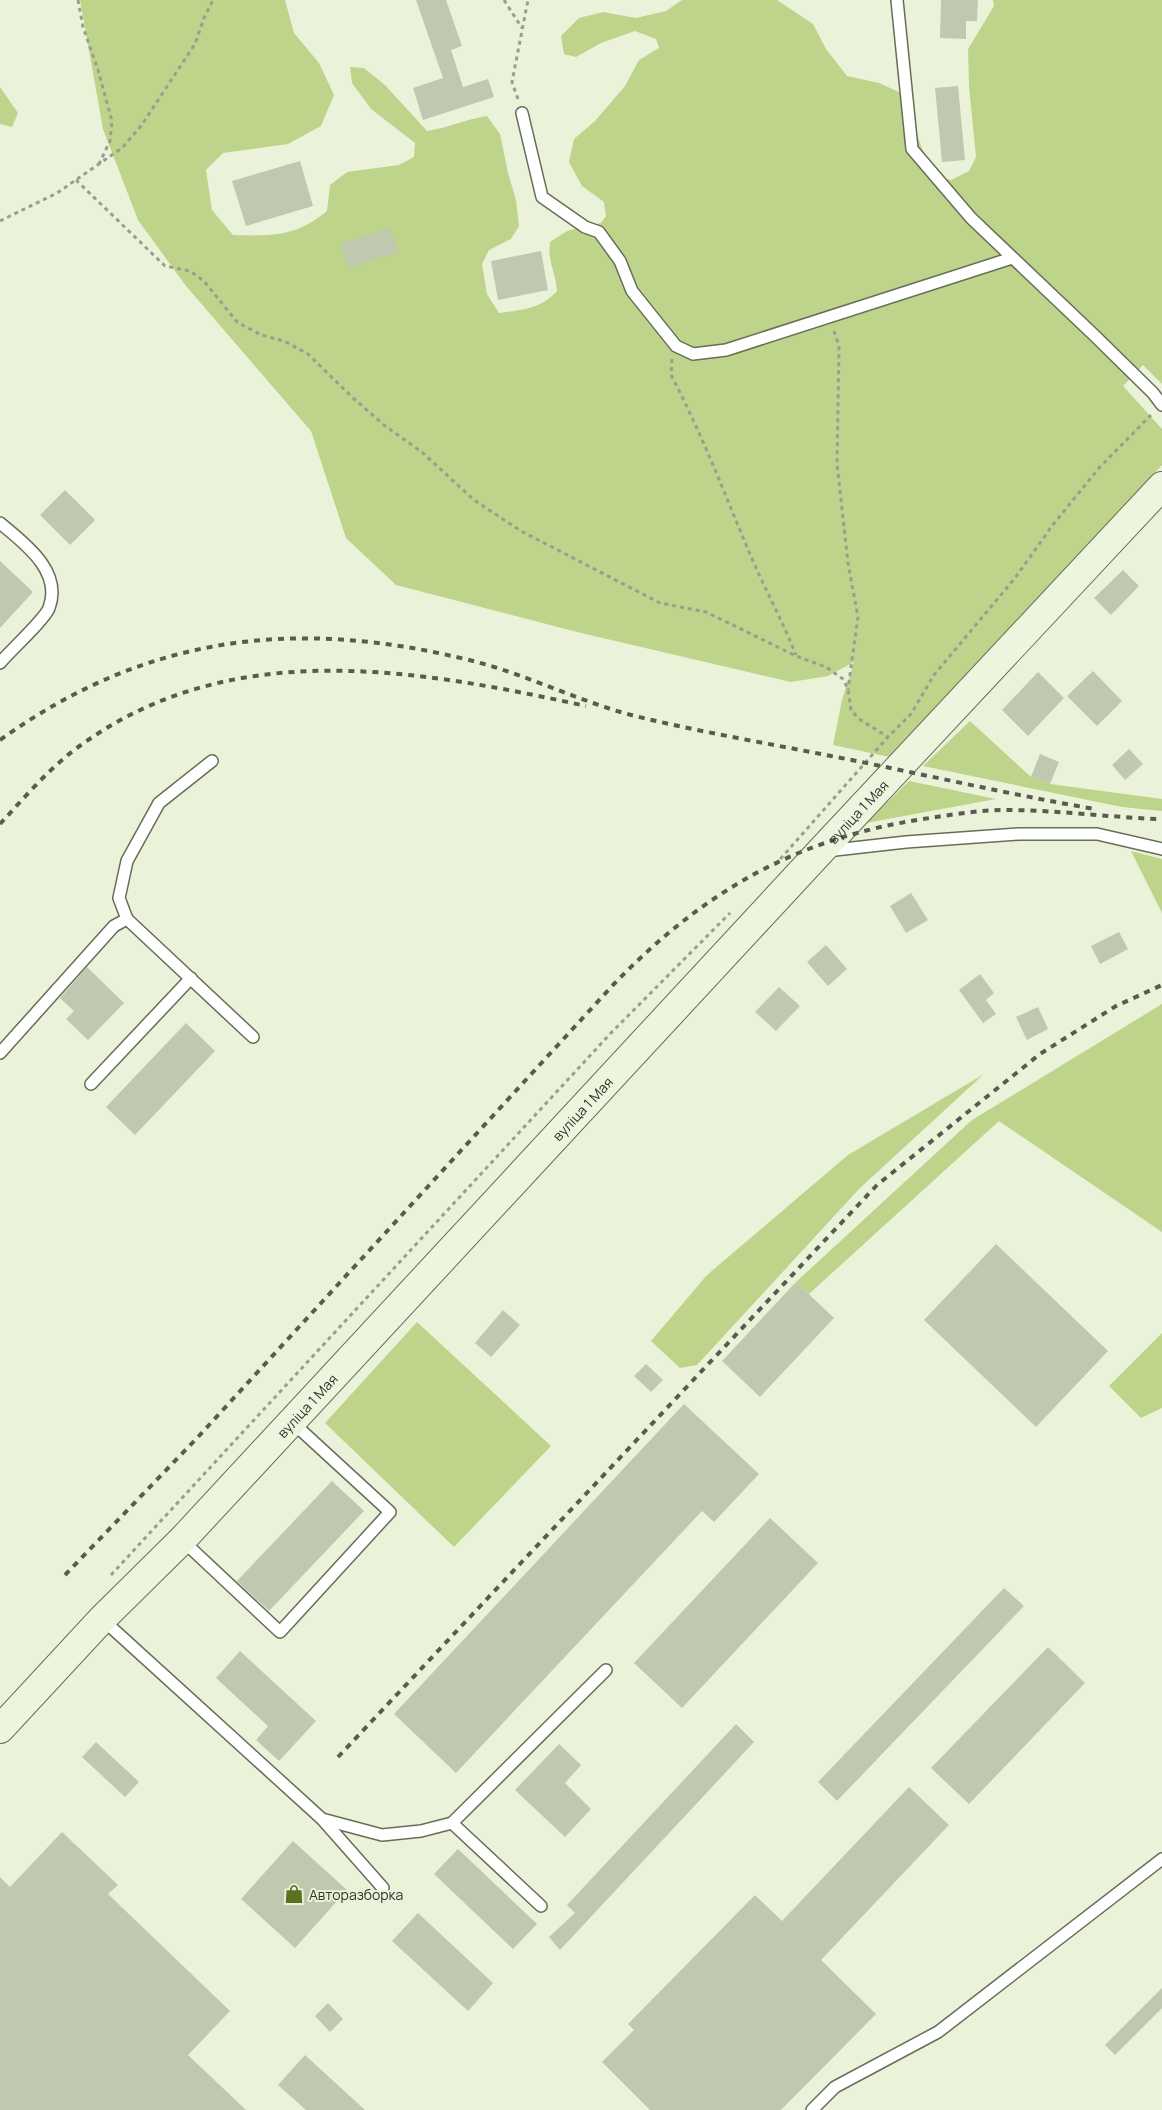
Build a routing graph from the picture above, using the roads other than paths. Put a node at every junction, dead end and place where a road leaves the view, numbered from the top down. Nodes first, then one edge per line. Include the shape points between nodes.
1 (897, 0) edge
2 (522, 113) road end
3 (1012, 258) junction
4 (1162, 405) edge
5 (1162, 486) edge
6 (0, 523) edge
7 (0, 663) edge
8 (212, 761) dead end
9 (1162, 849) edge
10 (819, 852) junction
11 (127, 919) junction
12 (191, 978) junction
13 (253, 1037) dead end
14 (0, 1052) edge
15 (91, 1084) dead end
16 (292, 1422) junction
17 (182, 1540) junction
18 (102, 1620) junction
19 (606, 1670) dead end
20 (0, 1728) edge
21 (322, 1819) junction
22 (452, 1823) junction
23 (1162, 1859) edge
24 (383, 1888) dead end
25 (541, 1906) dead end
26 (812, 2110) edge

1 - 3 lane via 912,149 971,218
2 - 3 lane via 542,197 585,227 599,232 620,261 632,291 676,346 693,354 726,350
3 - 4 lane via 1134,374
5 - 10 street, вуліца 1 Мая
6 - 7 lane via 35,552 47,572 52,594 49,609
8 - 11 lane via 159,803 126,861 120,898
9 - 10 lane via 1098,834 1019,834
10 - 16 street, вуліца 1 Мая
11 - 12 lane
11 - 14 lane via 114,926
12 - 13 lane
12 - 15 lane
16 - 17 street, вуліца 1 Мая
16 - 17 lane via 390,1512 280,1632
17 - 18 street, вуліца 1 Мая
18 - 20 street, вуліца 1 Мая
18 - 21 lane
19 - 22 lane
21 - 22 lane via 382,1835 421,1831
21 - 24 lane
22 - 25 lane
23 - 26 lane via 938,2032 835,2087

